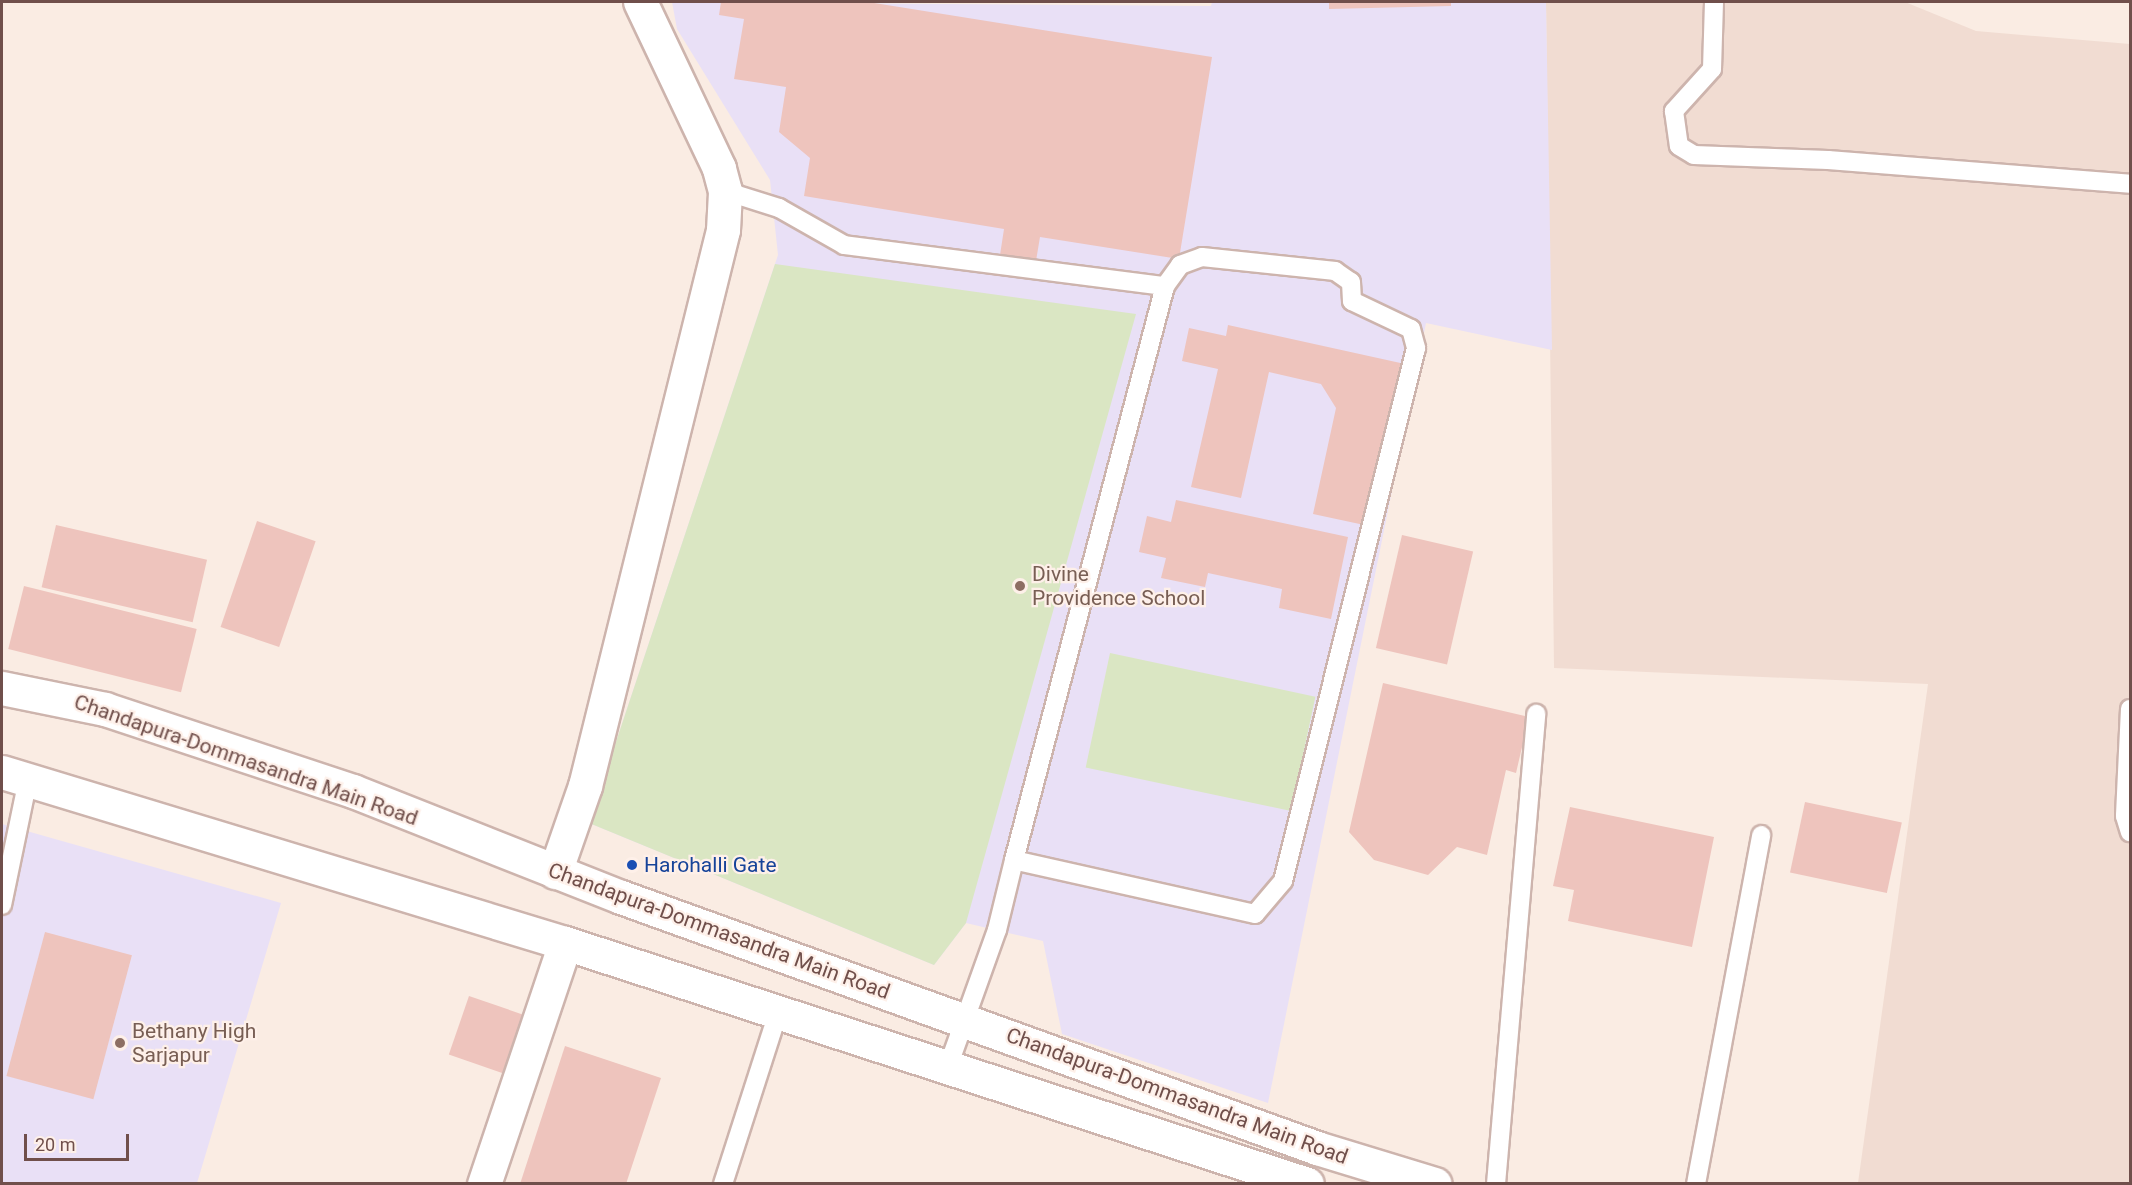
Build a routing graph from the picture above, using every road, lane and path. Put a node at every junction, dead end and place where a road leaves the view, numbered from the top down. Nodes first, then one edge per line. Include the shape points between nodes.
1 (640, 2) edge
2 (1714, 2) edge
3 (2130, 184) edge
4 (725, 191) junction
5 (1165, 286) junction
6 (2, 688) edge
7 (2130, 709) edge
8 (1536, 714) dead end
9 (15, 776) edge
10 (2130, 832) edge
11 (1761, 835) dead end
12 (1014, 860) junction
13 (555, 872) junction
14 (2, 905) edge
15 (565, 943) junction
16 (779, 1010) junction
17 (964, 1020) junction
18 (949, 1064) junction
19 (484, 1184) edge
20 (723, 1184) edge
21 (1307, 1184) edge
22 (1435, 1184) edge
23 (1496, 1184) edge
24 (1696, 1184) edge

1 - 4 main road
2 - 3 lane via 1712,69 1674,111 1679,146 1694,155 1828,160
4 - 5 lane via 778,208 844,245
4 - 13 main road via 723,230 593,751
5 - 12 lane
5 - 12 lane via 1180,264 1202,257 1335,272 1352,282 1352,301 1411,329 1416,348 1283,880 1255,914
6 - 13 main road, Chandapura-Dommasandra Main Road via 105,709 353,791
7 - 10 lane via 2125,816
8 - 23 lane
9 - 14 lane
9 - 15 main road, Chandapura-Dommasandra Main Road
11 - 24 lane
12 - 17 lane via 997,930
13 - 17 main road, Chandapura-Dommasandra Main Road
15 - 16 main road, Chandapura-Dommasandra Main Road
15 - 19 main road
16 - 18 main road, Chandapura-Dommasandra Main Road
16 - 20 lane
17 - 18 lane
17 - 22 main road, Chandapura-Dommasandra Main Road via 1317,1148
18 - 21 main road, Chandapura-Dommasandra Main Road

